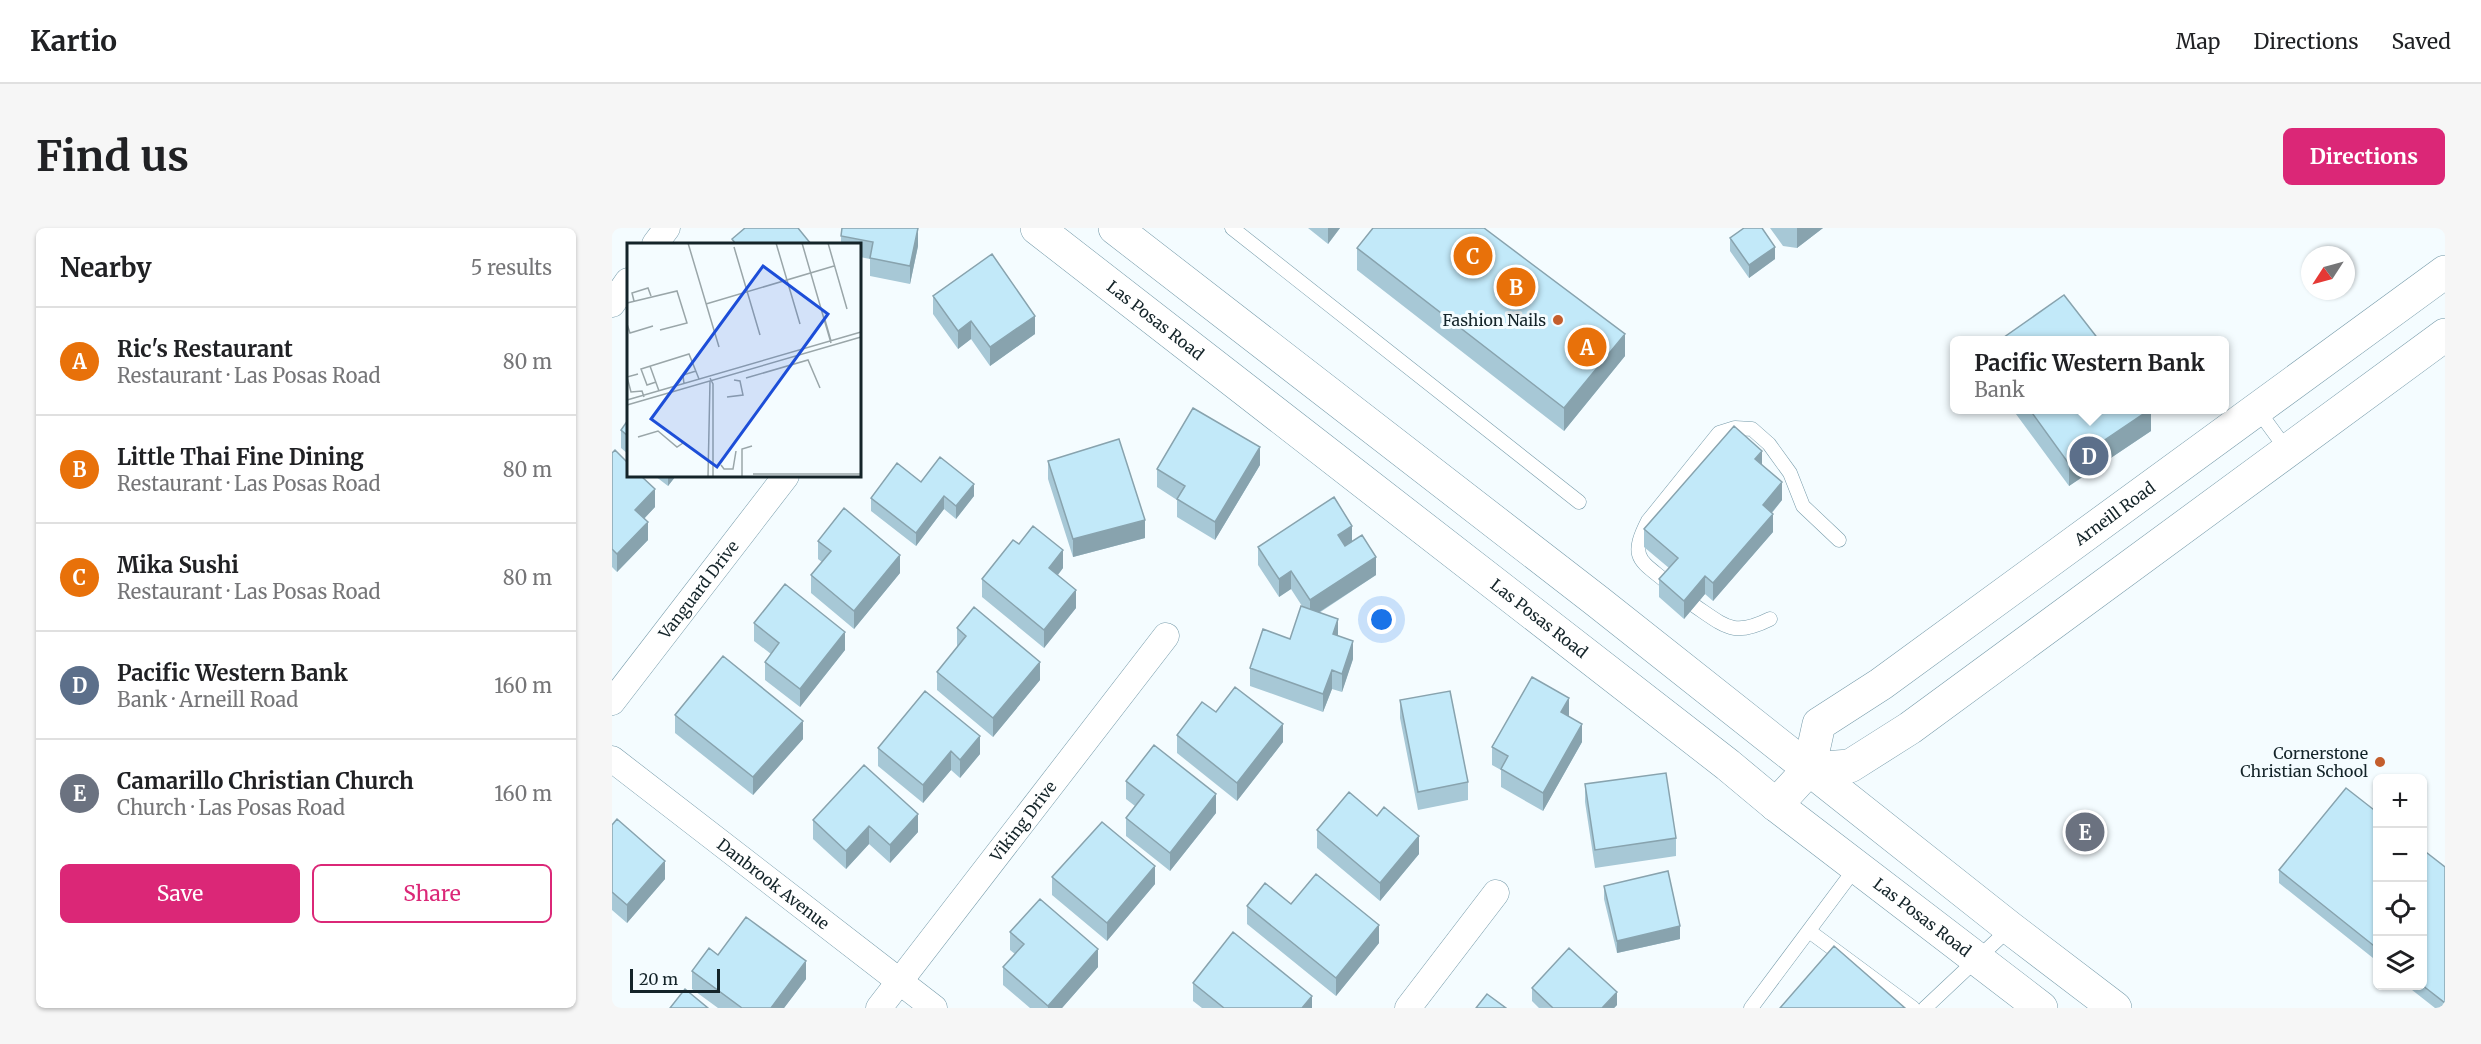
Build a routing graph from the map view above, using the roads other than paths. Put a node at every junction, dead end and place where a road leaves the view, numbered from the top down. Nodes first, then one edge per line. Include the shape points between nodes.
1 (667, 228) edge
2 (1037, 228) edge
3 (1116, 228) edge
4 (1232, 228) edge
5 (656, 243) edge
6 (2445, 272) edge
7 (627, 282) edge
8 (612, 304) edge
9 (2445, 335) edge
10 (2257, 409) junction
11 (2287, 450) junction
12 (785, 477) edge
13 (1579, 502) dead end
14 (1839, 540) dead end
15 (1670, 585) edge
16 (1695, 606) edge
17 (1770, 619) dead end
18 (1166, 636) dead end
19 (612, 702) edge
20 (612, 759) edge
21 (1809, 769) junction
22 (1776, 805) junction
23 (1857, 866) junction
24 (1496, 893) dead end
25 (2010, 928) junction
26 (1809, 932) junction
27 (1975, 958) junction
28 (900, 982) junction
29 (879, 1008) edge
30 (934, 1008) edge
31 (1407, 1008) edge
32 (1751, 1008) edge
33 (1913, 1008) edge
34 (1925, 1008) edge
35 (2041, 1008) edge
36 (2115, 1008) edge

1 - 5 street
2 - 22 main road, Las Posas Road
3 - 21 main road
4 - 13 lane
6 - 10 main road, Arneill Road
7 - 8 street
9 - 11 main road
10 - 11 lane
10 - 21 main road, Arneill Road via 1881,684 1819,724
11 - 21 main road via 1910,728 1850,766
12 - 19 street, Vanguard Drive
14 - 15 lane via 1803,506 1791,473 1768,444 1752,429 1735,428 1719,433 1648,521 1640,537 1637,549 1642,561
16 - 17 lane via 1726,627 1749,629
18 - 28 street, Viking Drive
20 - 28 street, Danbrook Avenue
21 - 22 main road, Arneill Road
21 - 25 main road
22 - 23 main road, Las Posas Road
23 - 26 lane
23 - 27 main road, Las Posas Road
24 - 31 street
25 - 27 lane
25 - 36 main road
26 - 32 lane
26 - 33 lane
27 - 34 lane
27 - 35 main road, Las Posas Road
28 - 29 street, Viking Drive
28 - 30 street, Danbrook Avenue

